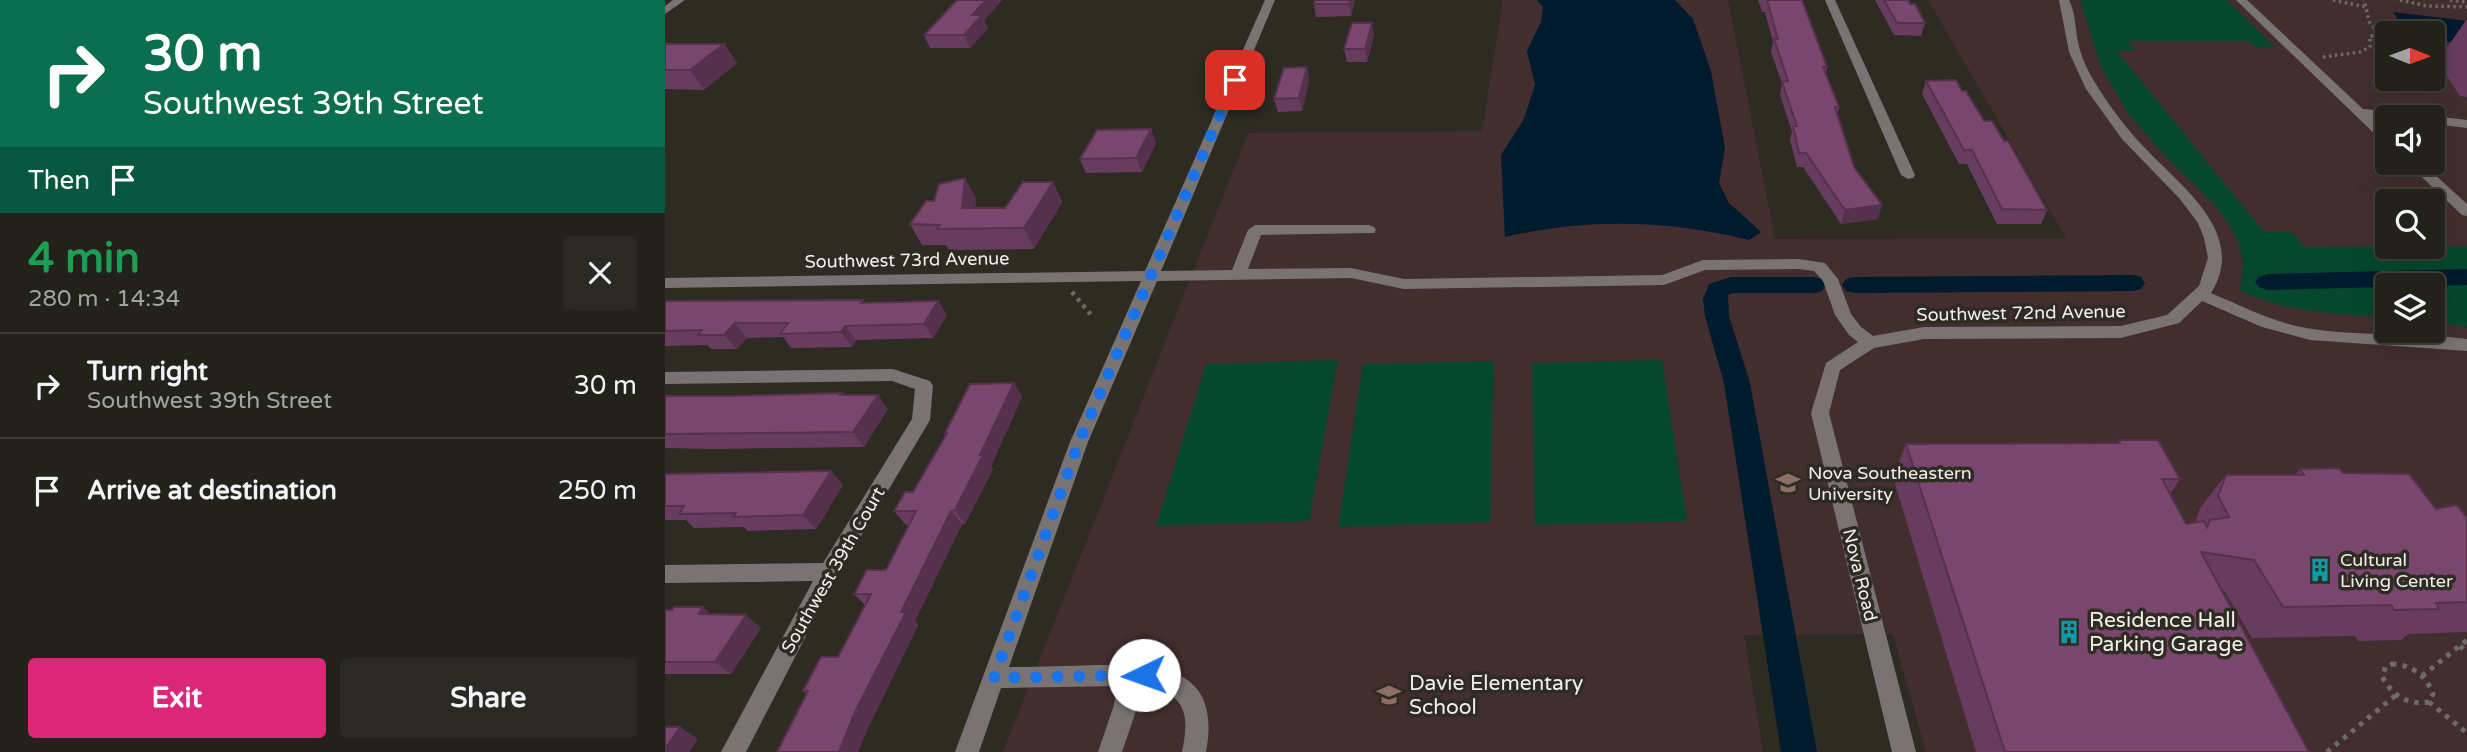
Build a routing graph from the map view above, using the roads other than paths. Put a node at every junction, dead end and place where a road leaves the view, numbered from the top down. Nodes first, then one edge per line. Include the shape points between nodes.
1 (680, 0) edge
2 (1271, 0) edge
3 (1830, 0) edge
4 (2064, 0) edge
5 (2241, 0) edge
6 (665, 11) edge
7 (2359, 112) junction
8 (2375, 114) edge
9 (2445, 121) edge
10 (2467, 124) edge
11 (2375, 127) edge
12 (1907, 175) dead end
13 (2427, 175) edge
14 (2467, 212) edge
15 (1369, 230) dead end
16 (1239, 273) junction
17 (1150, 276) junction
18 (665, 283) edge
19 (2202, 296) junction
20 (1868, 341) junction
21 (2467, 345) edge
22 (1837, 360) joint
23 (665, 378) edge
24 (829, 572) junction
25 (665, 575) edge
26 (1132, 676) junction
27 (994, 678) junction
28 (733, 752) edge
29 (967, 752) edge
30 (1110, 752) edge
31 (1193, 752) edge
32 (1904, 752) edge

1 - 6 street
2 - 17 street
3 - 12 street
4 - 19 street via 2073,47 2095,93 2137,148 2200,214 2211,236 2216,255 2213,276
5 - 7 street
7 - 8 street
7 - 11 street
9 - 10 street
13 - 14 street
15 - 16 street via 1255,230
16 - 17 street, Southwest 73rd Avenue
16 - 20 street, Southwest 73rd Avenue via 1351,273 1404,284 1664,280 1716,264 1812,265 1826,272 1843,315
17 - 18 street, Southwest 73rd Avenue
17 - 27 street via 1079,442
19 - 20 street, Southwest 72nd Avenue via 2187,311 2166,321 2122,331 1898,335
19 - 21 street via 2279,327 2310,334
20 - 22 street, Southwest 72nd Avenue
22 - 32 street, Nova Road via 1821,389 1820,413
23 - 24 street, Southwest 39th Court via 893,375 925,386 921,419
24 - 25 street
24 - 28 street, Southwest 39th Court
26 - 27 street
26 - 30 street
26 - 31 street via 1165,678 1181,687 1193,702 1198,721
27 - 29 street

